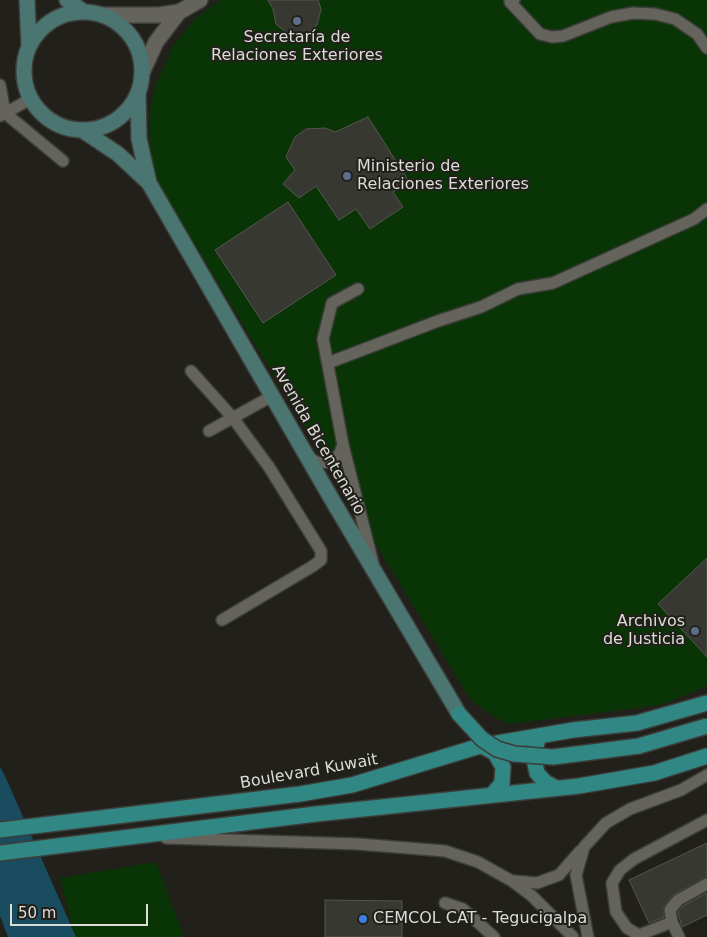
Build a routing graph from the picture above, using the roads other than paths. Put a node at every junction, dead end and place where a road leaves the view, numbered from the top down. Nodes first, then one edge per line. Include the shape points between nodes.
1 (26, 0) edge
2 (67, 0) edge
3 (200, 0) edge
4 (514, 0) edge
5 (84, 12) junction
6 (179, 12) junction
7 (102, 15) junction
8 (29, 46) junction
9 (707, 48) edge
10 (142, 73) junction
11 (0, 85) edge
12 (138, 94) junction
13 (32, 98) junction
14 (2, 114) edge
15 (82, 130) junction
16 (63, 161) dead end
17 (150, 183) junction
18 (707, 209) edge
19 (358, 289) dead end
20 (328, 363) junction
21 (191, 371) dead end
22 (272, 396) junction
23 (232, 418) junction
24 (210, 431) dead end
25 (343, 445) junction
26 (308, 457) junction
27 (376, 574) junction
28 (222, 620) dead end
29 (707, 704) edge
30 (459, 714) joint
31 (707, 726) edge
32 (544, 734) junction
33 (480, 746) junction
34 (707, 756) edge
35 (707, 775) edge
36 (556, 788) junction
37 (492, 795) junction
38 (707, 820) edge
39 (0, 830) edge
40 (134, 837) junction
41 (584, 847) junction
42 (0, 853) edge
43 (512, 881) junction
44 (707, 884) edge
45 (445, 903) dead end
46 (672, 922) junction
47 (494, 937) edge
48 (573, 937) edge
49 (588, 937) edge
50 (679, 937) edge

1 - 8 street
2 - 5 street
3 - 6 street
4 - 9 lane via 510,2 540,34 552,37 563,36 611,17 655,14 675,20 697,34
5 - 7 street
5 - 8 street via 64,15 45,25
6 - 7 street
6 - 10 street via 156,42
7 - 10 street via 131,37 139,54
8 - 13 street via 24,65 26,84
10 - 12 street
11 - 14 lane
12 - 15 street via 129,108 115,120 100,128
12 - 17 street, Avenida Bicentenario via 139,139
13 - 14 lane
13 - 15 street via 46,117 63,126
14 - 16 lane
15 - 17 street, Avenida Bicentenario via 118,154
17 - 22 street, Avenida Bicentenario
18 - 20 lane via 694,218 553,282 518,289 481,307 438,320
19 - 20 lane via 332,303 323,339
20 - 25 lane
21 - 23 lane
22 - 23 lane
22 - 26 street, Avenida Bicentenario
23 - 24 lane
23 - 28 lane via 269,468 321,551 322,560
25 - 26 lane via 339,455 329,462 318,463
25 - 27 lane
26 - 27 street, Avenida Bicentenario
27 - 30 street, Avenida Bicentenario
29 - 32 main road, Boulevard Kuwait via 637,723
30 - 31 main road, bridge via 482,739 497,749 514,754 554,757 639,746
32 - 33 main road, Boulevard Kuwait
32 - 36 main road via 534,749 533,761 540,778
33 - 37 main road via 495,753 503,767 502,783
33 - 39 main road, Boulevard Kuwait via 352,785
34 - 36 main road via 654,774
35 - 41 lane via 606,823
36 - 37 main road
37 - 40 main road
38 - 46 lane via 634,859 620,870 612,883 616,912 627,928 639,935
40 - 42 main road
40 - 43 lane via 358,844 445,851 478,862
41 - 43 lane via 559,875 537,883
41 - 49 lane via 576,874
43 - 48 lane
44 - 46 lane via 678,900 670,910
45 - 47 lane via 463,909
46 - 50 lane

